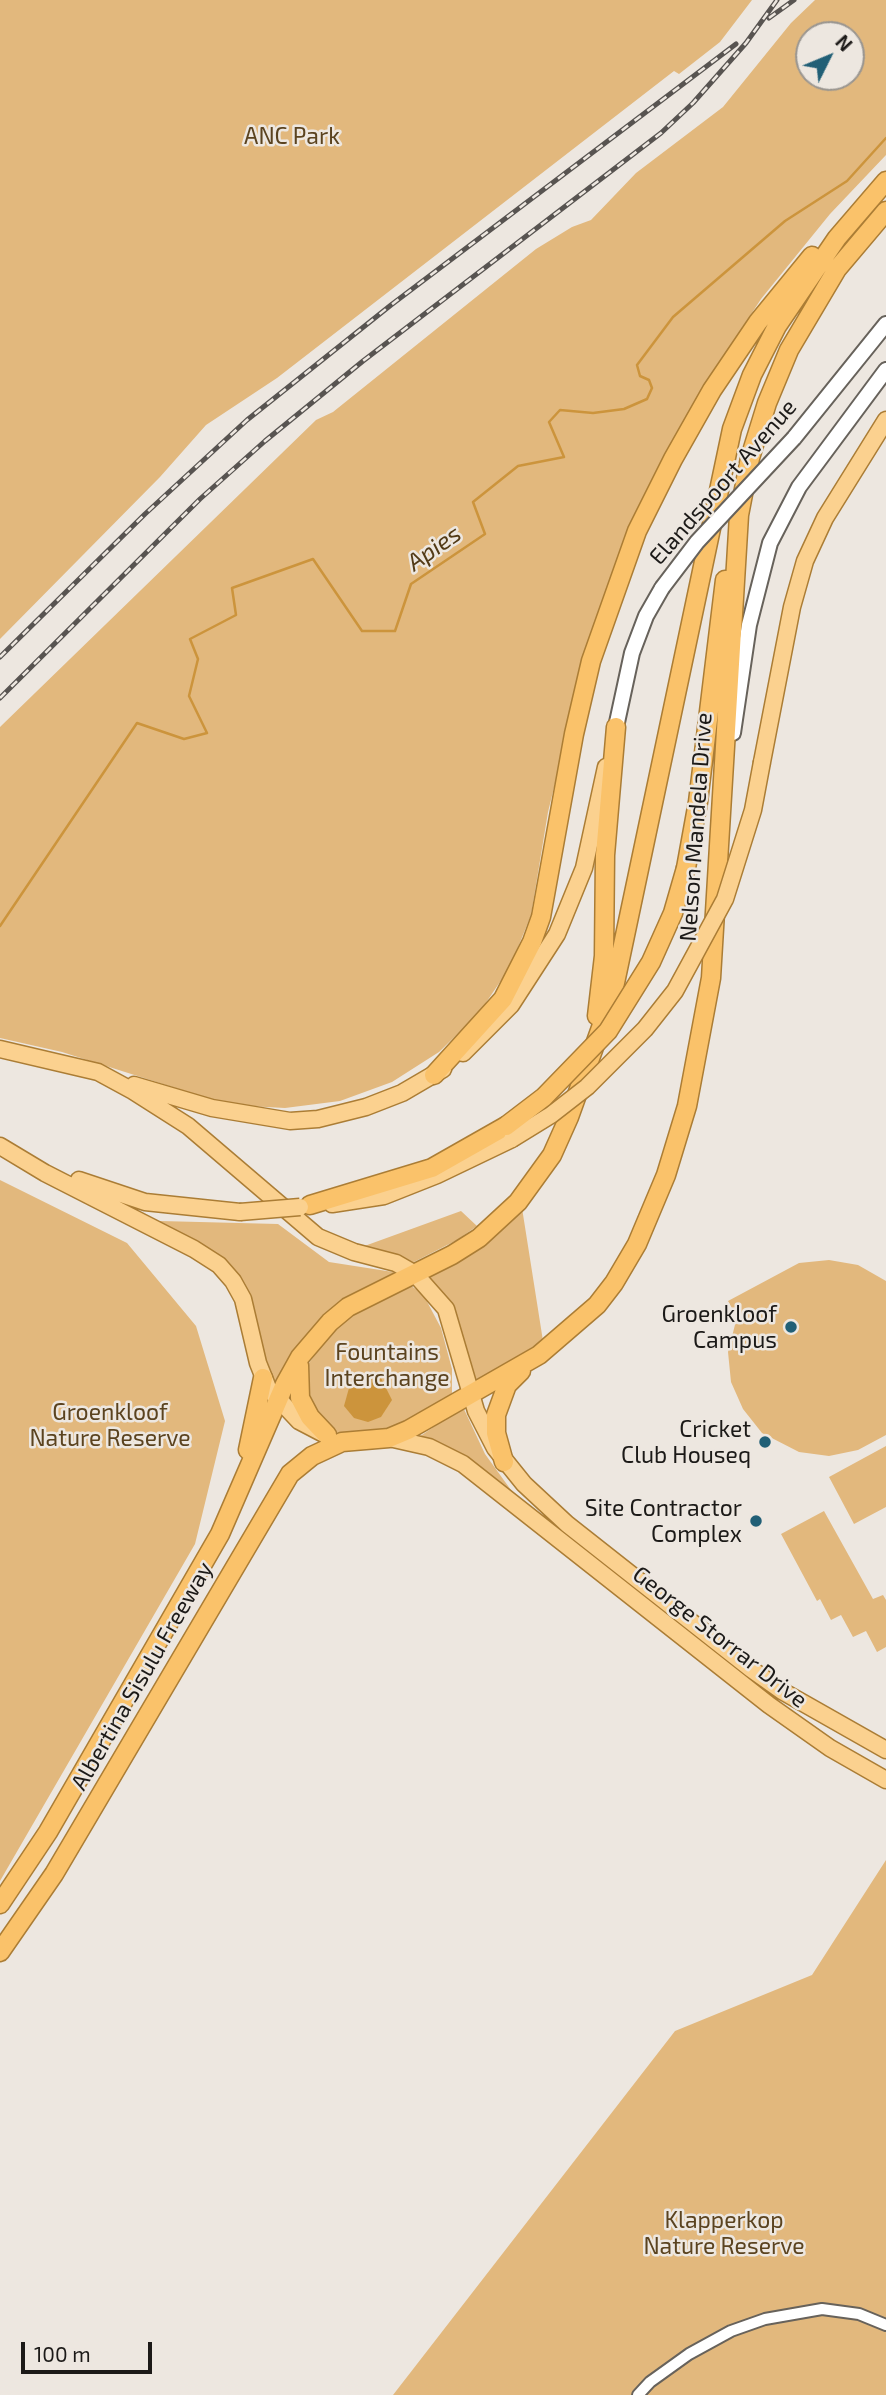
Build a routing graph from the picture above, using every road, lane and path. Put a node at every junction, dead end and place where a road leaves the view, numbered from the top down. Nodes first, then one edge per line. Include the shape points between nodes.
1 (881, 186) edge
2 (886, 211) edge
3 (886, 324) edge
4 (886, 370) edge
5 (886, 420) edge
6 (739, 515) junction
7 (616, 727) junction
8 (723, 804) junction
9 (0, 1049) edge
10 (587, 1071) junction
11 (98, 1072) junction
12 (434, 1075) junction
13 (509, 1133) junction
14 (0, 1146) edge
15 (24, 1159) junction
16 (305, 1206) joint
17 (415, 1274) junction
18 (539, 1355) junction
19 (300, 1357) junction
20 (263, 1378) junction
21 (470, 1395) junction
22 (278, 1401) junction
23 (389, 1438) junction
24 (334, 1439) junction
25 (504, 1462) junction
26 (243, 1485) junction
27 (886, 1750) edge
28 (886, 1780) edge
29 (0, 1904) edge
30 (0, 1952) edge
31 (886, 2325) edge
32 (638, 2395) edge

1 - 10 highway, Nelson Mandela Drive via 811,273 777,326 732,429 612,997
1 - 12 highway via 835,229 758,322 712,390 667,471 637,531 591,661 541,917 532,942 503,999
2 - 6 highway, Nelson Mandela Drive via 837,269 789,350 750,458
3 - 7 main road, Elandspoort Avenue, bridge via 794,438 697,542 662,588 632,653
4 - 8 main road via 799,487 770,543 749,625
5 - 13 main road, bridge via 825,519 805,561 750,821 725,899 675,991 645,1029 587,1087 551,1115
6 - 8 highway, Nelson Mandela Drive
6 - 13 highway, bridge via 724,587 698,802 673,913 651,962 608,1031
7 - 10 highway via 605,855 604,956
7 - 12 main road via 584,868 557,934 504,1013
8 - 18 highway, Nelson Mandela Drive via 710,978 691,1088 666,1175 637,1244 614,1283 583,1319
9 - 11 main road
10 - 17 highway, Nelson Mandela Drive via 552,1156 518,1202 479,1238
11 - 12 main road via 212,1108 290,1121 366,1108
11 - 17 main road via 188,1126 318,1237 396,1263
13 - 16 highway via 432,1168
14 - 15 main road
15 - 16 main road, bridge via 145,1202 240,1212
15 - 20 main road via 202,1253 227,1273 238,1289
17 - 19 highway via 348,1307
17 - 21 main road via 446,1309
18 - 21 highway, Nelson Mandela Drive
18 - 25 highway via 514,1377 499,1402 496,1433
19 - 22 highway, Albertina Sisulu Freeway
19 - 24 highway via 300,1398 310,1417
20 - 22 main road
20 - 26 highway
21 - 23 highway
21 - 25 main road, George Storrar Drive
22 - 24 main road via 299,1421
22 - 26 highway, Albertina Sisulu Freeway
23 - 24 highway
23 - 28 main road, George Storrar Drive via 429,1447 463,1464 769,1705
24 - 30 highway, Albertina Sisulu Freeway via 301,1463 282,1485 54,1874
25 - 27 main road, George Storrar Drive via 567,1524 751,1669
26 - 29 highway, Albertina Sisulu Freeway via 220,1534 48,1832
31 - 32 street via 849,2311 822,2309 765,2319 717,2337

